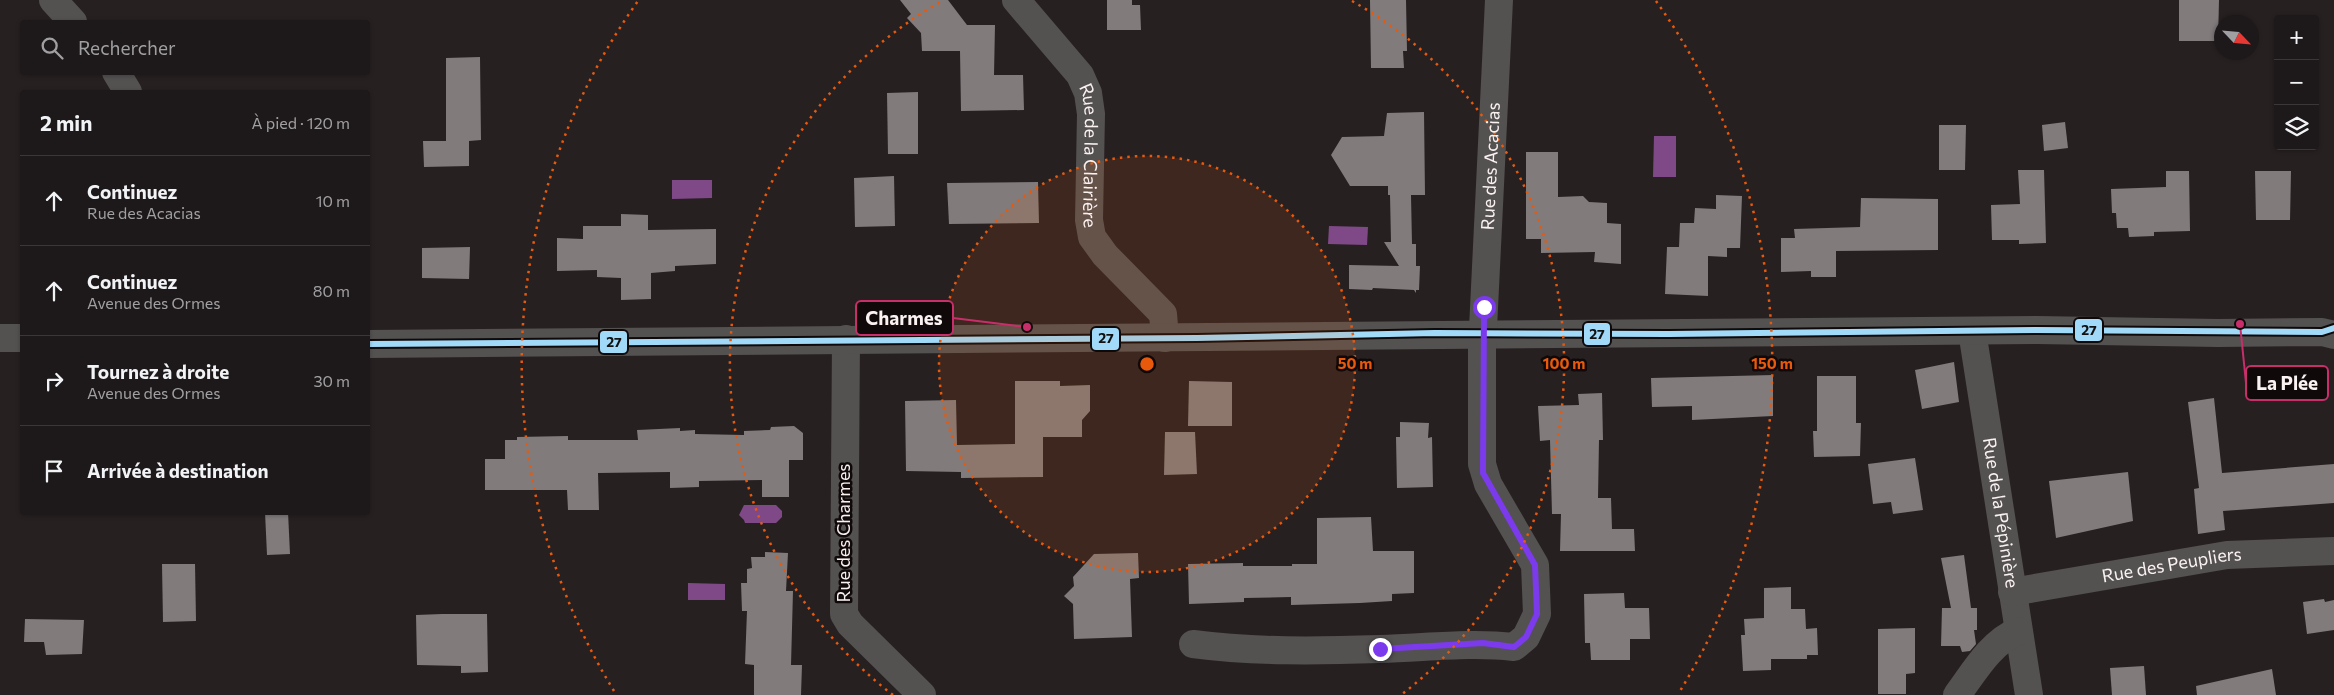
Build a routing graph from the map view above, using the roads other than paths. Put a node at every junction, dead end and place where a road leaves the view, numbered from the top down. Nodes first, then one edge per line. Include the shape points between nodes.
1 (53, 0) edge
2 (1016, 0) edge
3 (1499, 0) edge
4 (71, 20) edge
5 (118, 75) edge
6 (127, 90) edge
7 (1972, 331) junction
8 (2330, 332) edge
9 (1483, 334) junction
10 (0, 338) edge
11 (20, 338) edge
12 (1165, 338) junction
13 (846, 339) junction
14 (370, 344) edge
15 (2334, 551) edge
16 (2012, 592) junction
17 (2018, 632) junction
18 (1193, 644) dead end
19 (922, 695) edge
20 (1957, 695) edge
21 (2030, 695) edge

1 - 4 street
2 - 12 street, Rue de la Clairière via 1080,75 1088,93 1091,114 1088,220 1092,237 1105,255 1163,314
3 - 9 street, Rue des Acacias
5 - 6 street
7 - 8 street
7 - 9 street
7 - 16 street, Rue de la Pépinière
9 - 12 street
9 - 18 street, Rue des Acacias via 1482,464 1488,484 1535,565 1537,614 1526,637 1514,647 1483,643 1380,649 1233,649
10 - 11 street
12 - 13 street
13 - 14 street
13 - 19 street, Rue des Charmes via 844,614 850,624
15 - 16 street, Rue des Peupliers via 2227,556
16 - 17 street, Rue de la Pépinière
17 - 20 street via 2007,636 1984,659
17 - 21 street, Rue de la Pépinière

